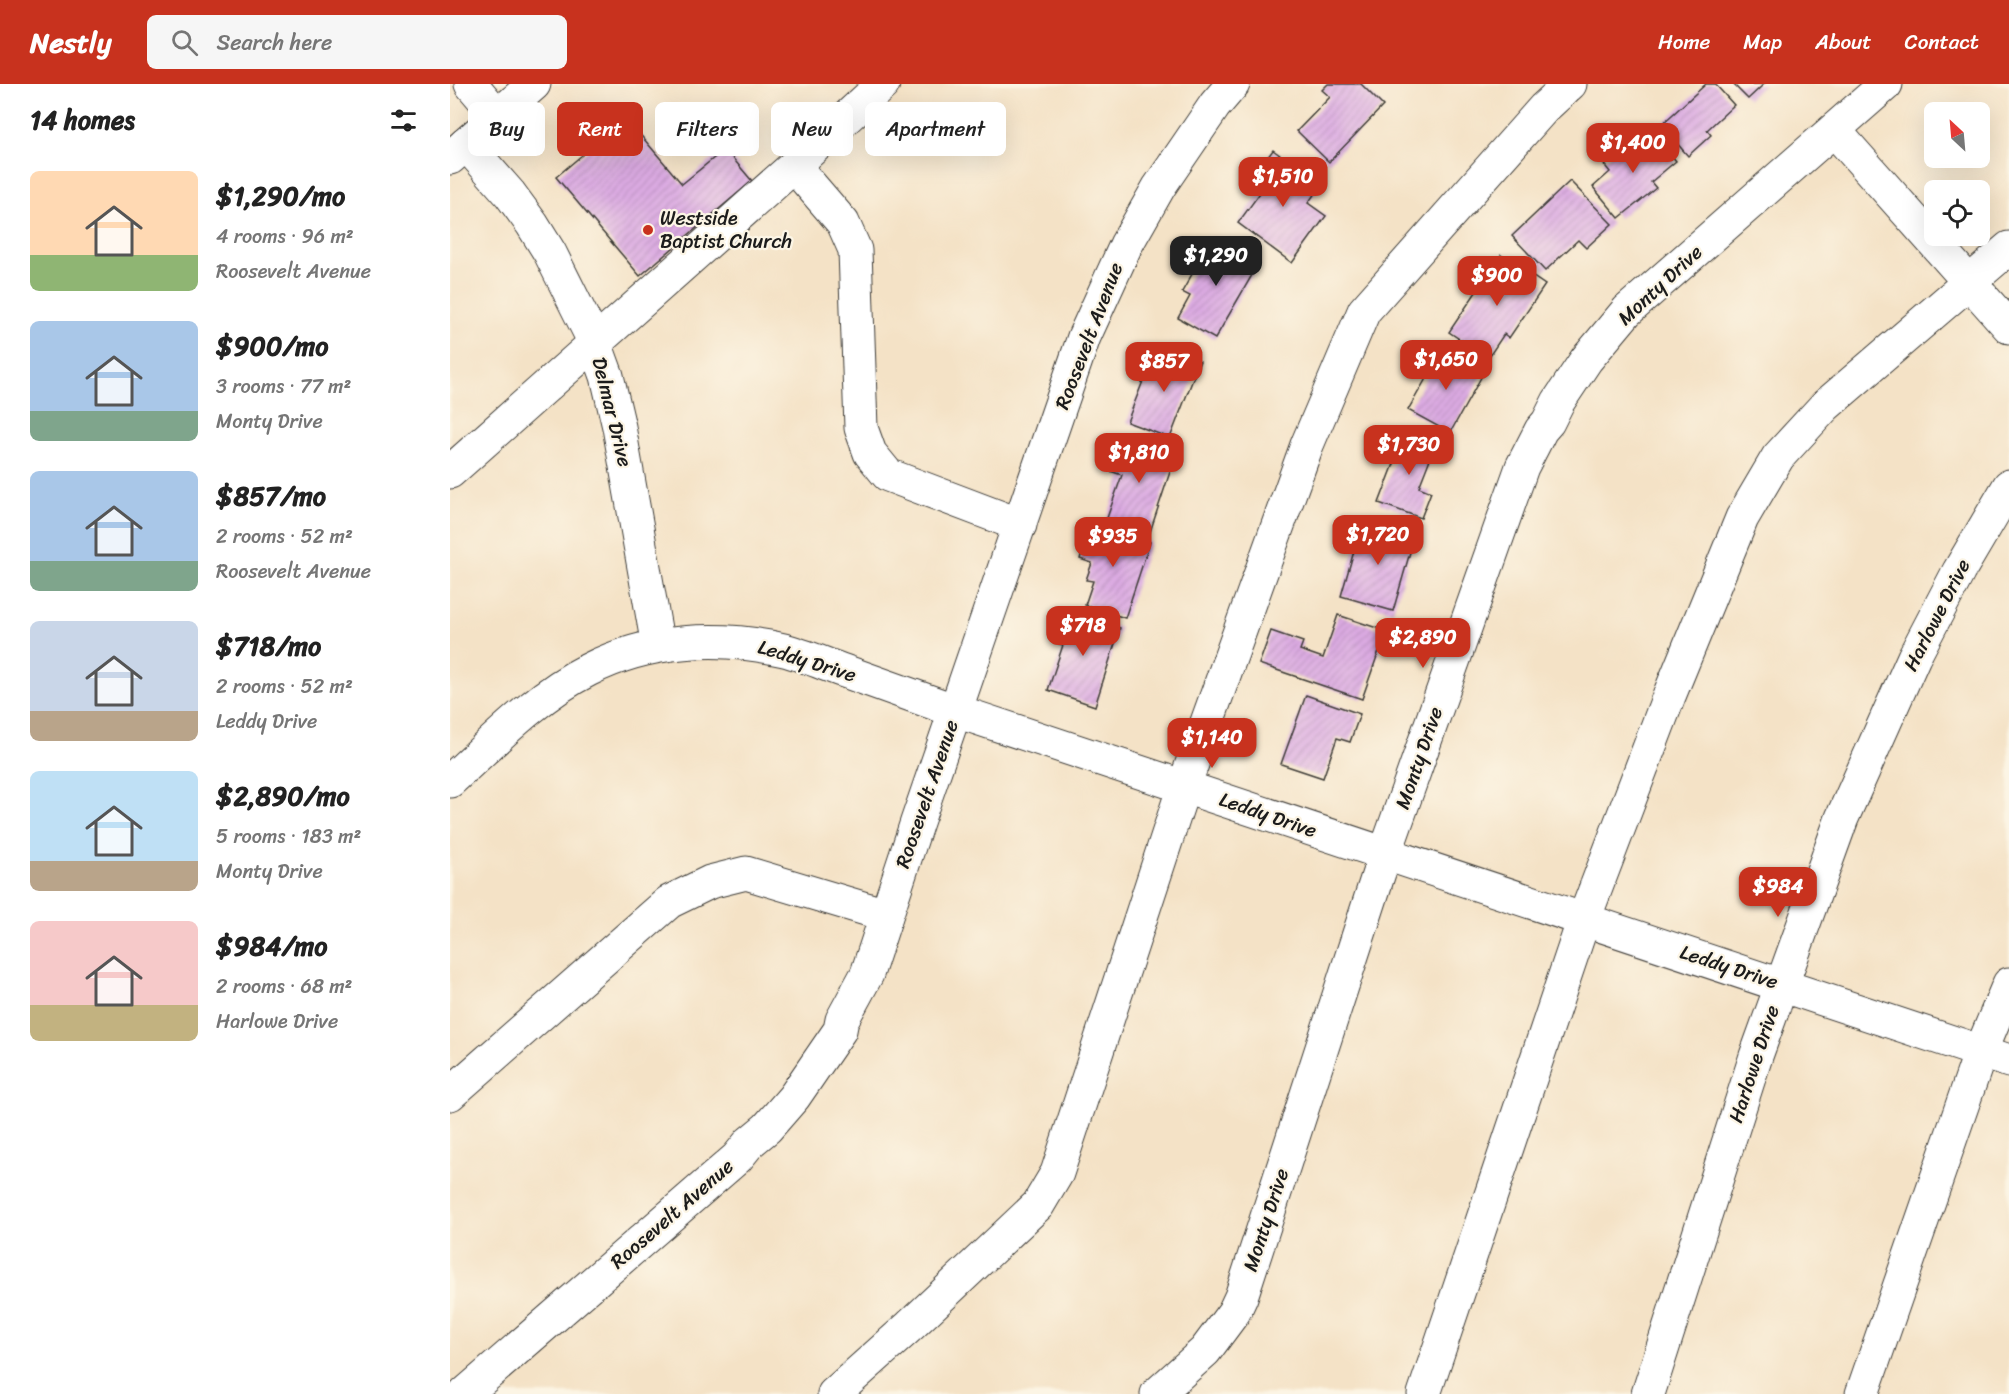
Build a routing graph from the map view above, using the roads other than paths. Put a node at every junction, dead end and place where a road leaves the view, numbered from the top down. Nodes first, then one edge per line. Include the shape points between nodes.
1 (471, 84) edge
2 (534, 84) edge
3 (883, 84) edge
4 (1233, 84) edge
5 (1570, 84) edge
6 (1886, 84) edge
7 (486, 102) edge
8 (514, 102) edge
9 (1834, 130) junction
10 (458, 151) edge
11 (794, 166) junction
12 (2009, 248) edge
13 (1970, 283) junction
14 (2009, 327) edge
15 (595, 343) junction
16 (450, 472) edge
17 (2009, 486) edge
18 (1020, 525) junction
19 (658, 646) junction
20 (956, 711) junction
21 (450, 781) edge
22 (1184, 786) junction
23 (1385, 854) junction
24 (886, 915) junction
25 (1584, 919) junction
26 (1781, 984) junction
27 (2009, 984) edge
28 (1995, 1056) edge
29 (450, 1094) edge
30 (1162, 1392) edge
31 (465, 1394) edge
32 (834, 1394) edge
33 (1424, 1394) edge
34 (1648, 1394) edge
35 (1862, 1394) edge

1 - 7 street
2 - 8 street
3 - 11 street
4 - 18 street, Roosevelt Avenue via 1176,160 1126,245 1084,337
5 - 22 street via 1544,108 1364,311 1307,445
6 - 9 street, Monty Drive
9 - 13 street
9 - 23 street, Monty Drive via 1627,311 1586,360 1558,402 1522,467
10 - 15 street, Delmar Drive via 510,194 532,224
11 - 15 street
11 - 18 street via 843,223 855,250 861,428 870,453 888,475
12 - 13 street
13 - 14 street
13 - 25 street via 1825,406 1778,456 1742,518
15 - 16 street
15 - 19 street, Delmar Drive via 619,427
17 - 26 street, Harlowe Drive via 1914,657 1842,818
18 - 20 street, Roosevelt Avenue
19 - 20 street, Leddy Drive via 737,642 785,650
19 - 21 street, Leddy Drive via 631,652 588,670 543,698
20 - 22 street, Leddy Drive
20 - 24 street, Roosevelt Avenue
22 - 23 street, Leddy Drive
22 - 32 street via 1057,1173 1038,1205
23 - 25 street, Leddy Drive
23 - 30 street, Monty Drive via 1241,1297 1205,1351
24 - 29 street via 746,873 710,882 669,902
24 - 31 street, Roosevelt Avenue via 867,974 840,1030 767,1128 709,1184
25 - 26 street, Leddy Drive
25 - 33 street
26 - 28 street, Leddy Drive
26 - 34 street, Harlowe Drive
27 - 28 street
28 - 35 street

